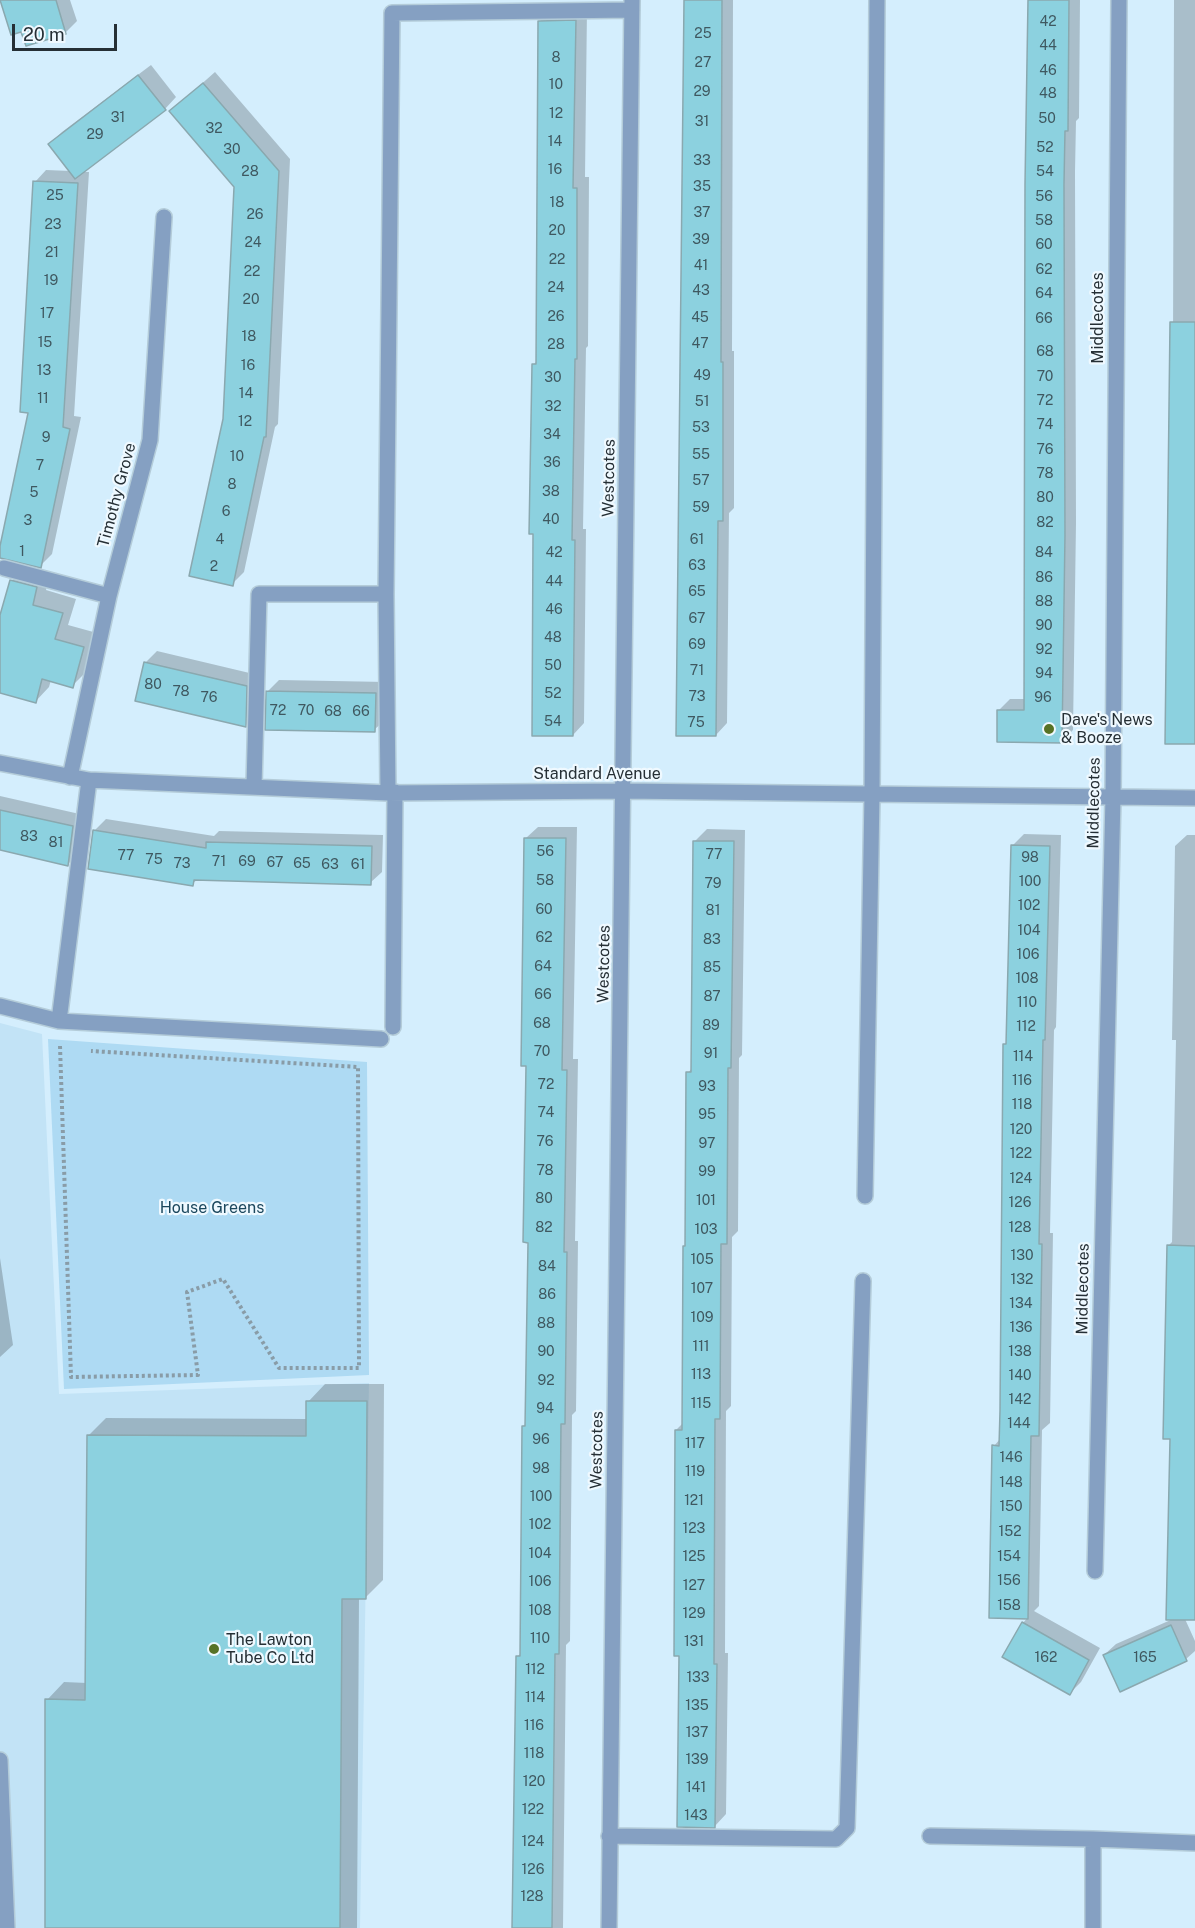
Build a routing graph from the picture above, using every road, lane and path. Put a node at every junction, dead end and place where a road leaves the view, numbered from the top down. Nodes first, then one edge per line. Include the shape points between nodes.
1 (877, 0) edge
2 (1119, 0) edge
3 (632, 5) edge
4 (164, 217) dead end
5 (4, 568) dead end
6 (386, 594) junction
7 (109, 596) junction
8 (0, 763) edge
9 (70, 777) junction
10 (89, 780) junction
11 (254, 786) junction
12 (624, 791) junction
13 (392, 793) junction
14 (872, 795) junction
15 (1113, 797) junction
16 (1195, 798) edge
17 (0, 1006) edge
18 (59, 1021) junction
19 (393, 1027) dead end
20 (381, 1039) dead end
21 (60, 1049) junction
22 (72, 1050) dead end
23 (84, 1051) dead end
24 (865, 1196) dead end
25 (863, 1281) dead end
26 (1095, 1571) dead end
27 (0, 1760) edge
28 (609, 1836) junction
29 (930, 1836) dead end
30 (1093, 1839) junction
31 (1195, 1843) edge
32 (7, 1928) edge
33 (609, 1928) edge
34 (1093, 1928) edge

1 - 14 street
2 - 15 street, Middlecotes
3 - 6 street via 392,13
3 - 12 street, Westcotes
4 - 7 street, Timothy Grove via 150,440
5 - 7 street
6 - 11 street via 259,594
6 - 13 street
7 - 9 street, Timothy Grove
8 - 9 street, Standard Avenue
9 - 10 street, Standard Avenue
10 - 11 street, Standard Avenue
10 - 18 street
11 - 13 street, Standard Avenue
12 - 13 street, Standard Avenue
12 - 14 street, Standard Avenue
12 - 28 street, Westcotes
13 - 19 street
14 - 15 street, Standard Avenue
14 - 24 street
15 - 16 street, Standard Avenue
15 - 26 street, Middlecotes
17 - 18 street
18 - 20 street
18 - 21 path
21 - 22 path
21 - 23 path via 71,1377 198,1375 187,1292 223,1279 279,1368 359,1368 358,1067
25 - 28 street via 847,1828 836,1839
27 - 32 street
28 - 33 street, Westcotes
29 - 30 street
30 - 31 street
30 - 34 street

